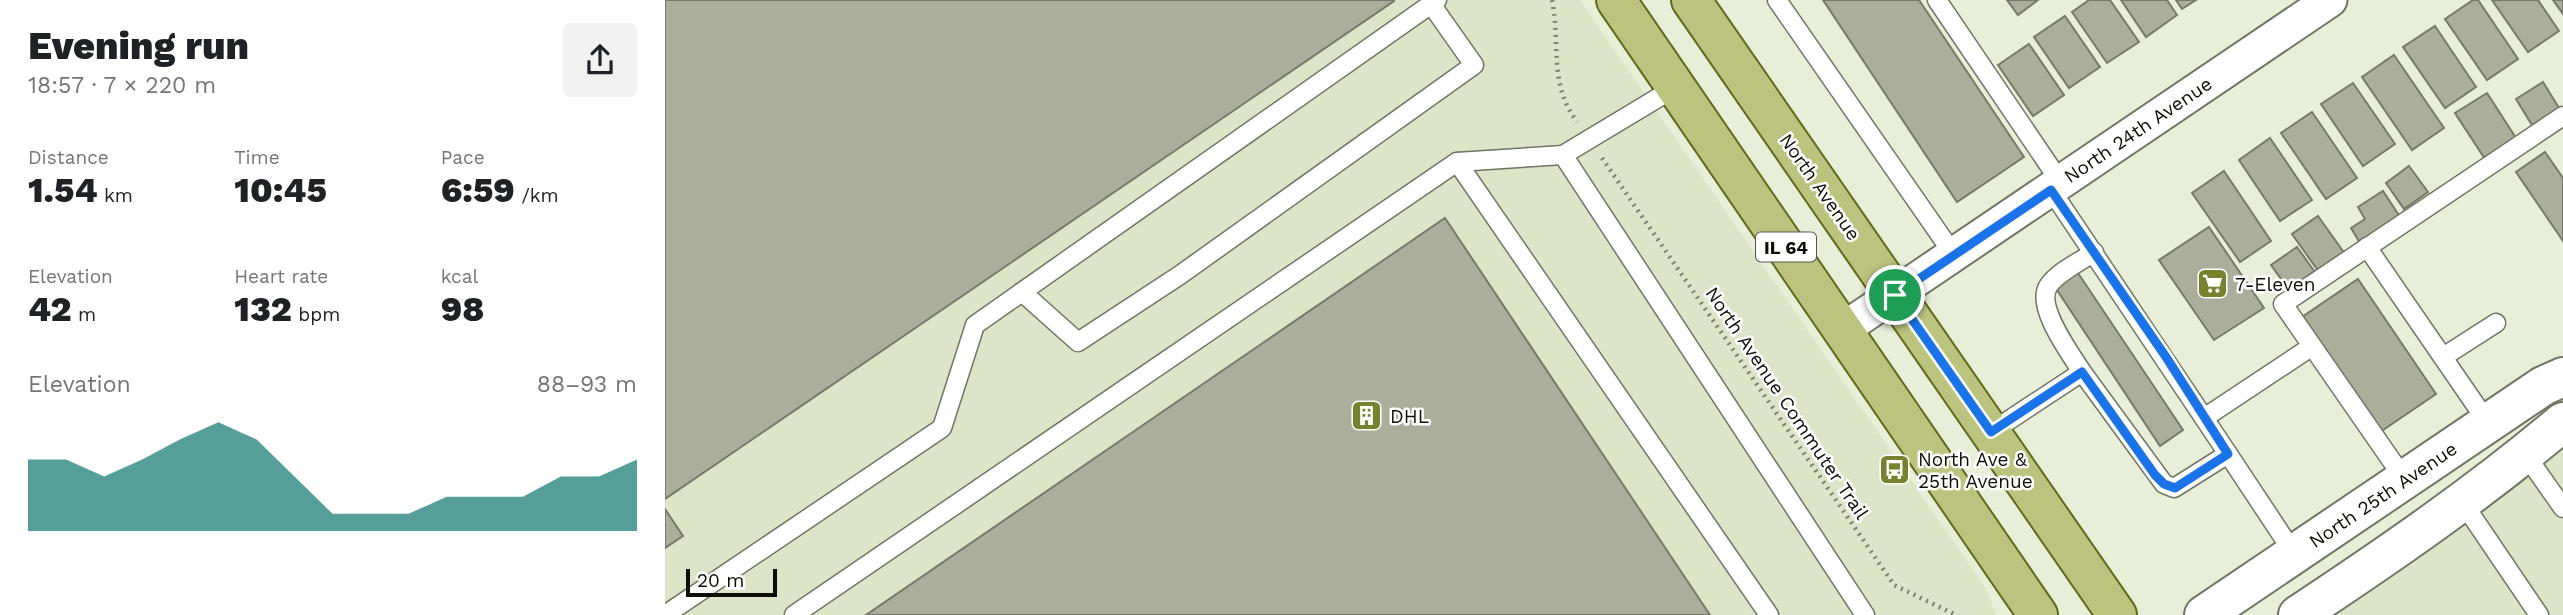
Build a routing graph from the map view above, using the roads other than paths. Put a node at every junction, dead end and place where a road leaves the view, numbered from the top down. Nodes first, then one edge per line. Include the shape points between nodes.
1 (1616, 0) edge
2 (1691, 0) edge
3 (1777, 0) edge
4 (1937, 0) edge
5 (2329, 0) edge
6 (1434, 2) edge
7 (1676, 87) junction
8 (2561, 121) edge
9 (1563, 155) junction
10 (1457, 162) junction
11 (2056, 186) junction
12 (2367, 247) junction
13 (2094, 252) junction
14 (1954, 255) junction
15 (1022, 292) junction
16 (1895, 295) junction
17 (2496, 323) dead end
18 (1842, 330) junction
19 (2311, 347) junction
20 (2443, 357) junction
21 (2082, 372) junction
22 (2563, 377) edge
23 (2204, 418) junction
24 (2563, 422) edge
25 (2488, 423) junction
26 (1991, 432) junction
27 (2228, 454) junction
28 (2525, 454) junction
29 (2405, 480) junction
30 (2557, 487) edge
31 (2461, 500) junction
32 (2563, 508) edge
33 (2295, 555) junction
34 (665, 615) edge
35 (794, 615) edge
36 (1769, 615) edge
37 (1865, 615) edge
38 (2038, 615) edge
39 (2117, 615) edge
40 (2204, 615) edge
41 (2298, 615) edge
42 (2539, 615) edge

1 - 7 main road, IL 64
2 - 16 main road, North Avenue
3 - 14 lane
4 - 11 lane
5 - 11 street, North 24th Avenue
6 - 15 lane
6 - 15 lane via 1474,65 1180,275 1078,342
7 - 9 lane
7 - 18 main road, IL 64
8 - 12 lane
9 - 10 lane
9 - 37 lane
10 - 35 lane
10 - 36 lane
11 - 13 lane
11 - 14 street, North 24th Avenue
12 - 19 lane via 2283,304
12 - 20 lane
13 - 21 lane via 2044,292 2046,308
13 - 23 lane
14 - 16 street, North 24th Avenue
15 - 34 lane via 975,325 942,428
16 - 18 street, North 24th Avenue
16 - 26 main road, North Avenue
17 - 20 lane
18 - 38 main road, IL 64
19 - 23 lane
19 - 29 lane
20 - 25 lane
21 - 26 lane
21 - 27 lane via 2164,484 2175,488
22 - 25 main road, North 25th Avenue
23 - 27 lane
24 - 28 main road
25 - 29 main road, North 25th Avenue
26 - 39 main road, North Avenue
27 - 33 lane
28 - 30 lane
28 - 31 main road
29 - 33 main road, North 25th Avenue
30 - 32 lane
31 - 41 main road
31 - 42 lane
33 - 40 main road, North 25th Avenue

